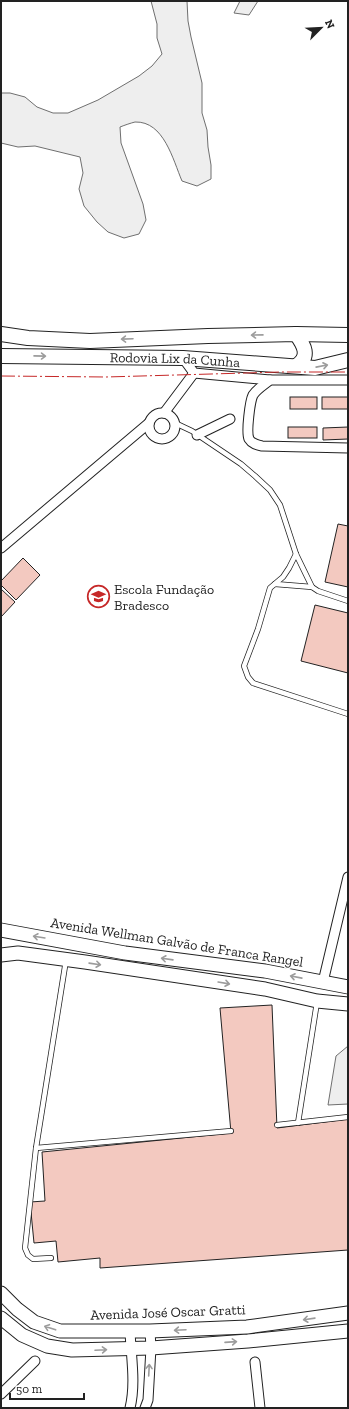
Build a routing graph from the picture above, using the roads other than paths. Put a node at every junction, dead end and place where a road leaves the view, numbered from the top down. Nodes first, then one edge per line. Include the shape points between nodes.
1 (1, 334) edge
2 (296, 334) junction
3 (348, 335) edge
4 (1, 356) edge
5 (183, 358) junction
6 (348, 360) edge
7 (235, 362) junction
8 (296, 366) junction
9 (194, 373) junction
10 (220, 375) junction
11 (270, 380) junction
12 (348, 380) edge
13 (164, 413) junction
14 (230, 418) dead end
15 (175, 423) junction
16 (149, 424) junction
17 (197, 434) junction
18 (348, 448) edge
19 (1, 548) edge
20 (296, 554) junction
21 (275, 584) junction
22 (312, 587) junction
23 (348, 601) edge
24 (348, 714) edge
25 (348, 877) edge
26 (1, 930) edge
27 (1, 955) edge
28 (66, 960) junction
29 (323, 982) junction
30 (348, 987) edge
31 (317, 1001) junction
32 (348, 1004) edge
33 (348, 1117) edge
34 (298, 1123) junction
35 (277, 1125) dead end
36 (231, 1131) dead end
37 (36, 1148) junction
38 (51, 1258) dead end
39 (1, 1293) edge
40 (348, 1314) edge
41 (1, 1318) edge
42 (130, 1331) junction
43 (150, 1331) junction
44 (348, 1331) edge
45 (131, 1348) junction
46 (151, 1348) junction
47 (35, 1361) dead end
48 (255, 1362) dead end
49 (1, 1394) edge
50 (130, 1408) edge
51 (145, 1408) edge
52 (260, 1408) edge

2 -> 1 main road, Rodovia Lix da Cunha via 90,340 28,338
2 - 3 main road, Rodovia Lix da Cunha
2 - 8 main road via 305,351 302,361
4 -> 5 main road, Rodovia Lix da Cunha
5 - 7 main road, Rodovia Lix da Cunha
5 - 9 street
8 -> 6 main road, Rodovia Lix da Cunha via 315,368
7 - 8 main road, Rodovia Lix da Cunha
7 - 10 street
9 - 10 street
9 - 13 street
10 - 11 street
11 - 12 street
11 - 18 street via 256,391 252,399 248,432 249,440 254,445
13 - 15 street
13 - 16 street via 153,416
14 - 17 street
15 - 16 street via 176,428 171,436 162,440 150,433
15 - 17 lane
16 - 19 street
17 - 20 lane via 241,464 270,490 280,505
20 - 21 lane via 290,568
20 - 22 lane
21 - 22 lane
21 - 24 lane via 270,588 244,666 248,677 253,682
22 - 23 lane
25 - 29 street
29 -> 26 street, Avenida Wellman Galvão de Franca Rangel via 265,971 125,953
27 - 28 street via 18,953
28 -> 31 street via 265,989
28 - 37 lane
29 - 30 street, Avenida Wellman Galvão de Franca Rangel
31 - 32 street
31 - 34 lane
33 - 34 lane
34 - 35 lane
36 - 37 lane
37 - 38 lane via 25,1248 33,1259
42 -> 39 street, Avenida José Oscar Gratti via 60,1331 34,1322 17,1310
40 -> 43 street, Avenida José Oscar Gratti via 247,1327
41 -> 45 street via 22,1334 47,1346 82,1350
42 - 43 street, Avenida José Oscar Gratti
42 - 45 street
43 - 46 street
46 -> 44 street
45 - 46 street
45 - 50 street via 133,1371
51 -> 46 street via 148,1400
47 - 49 street
48 - 52 street

